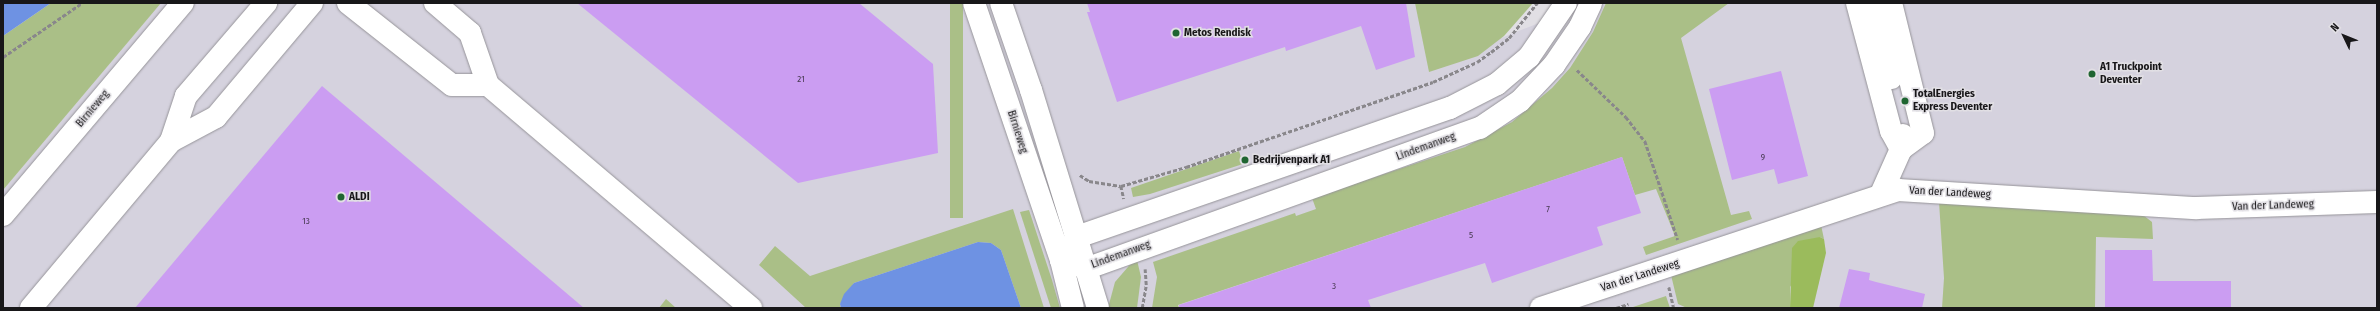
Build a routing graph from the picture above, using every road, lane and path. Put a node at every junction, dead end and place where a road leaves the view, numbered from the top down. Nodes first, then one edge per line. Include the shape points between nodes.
1 (82, 3) edge
2 (183, 3) edge
3 (266, 3) edge
4 (312, 3) edge
5 (348, 3) edge
6 (435, 3) edge
7 (974, 3) edge
8 (1002, 3) edge
9 (1537, 3) edge
10 (1566, 3) edge
11 (1591, 3) edge
12 (1857, 3) edge
13 (1874, 3) edge
14 (1891, 3) edge
15 (1560, 56) junction
16 (3, 57) edge
17 (488, 85) junction
18 (170, 142) junction
19 (1901, 149) junction
20 (1121, 186) dead end
21 (1881, 194) junction
22 (2377, 202) edge
23 (3, 215) edge
24 (1077, 236) junction
25 (1061, 260) junction
26 (1685, 261) junction
27 (1088, 268) junction
28 (1669, 289) dead end
29 (31, 308) edge
30 (751, 308) edge
31 (1073, 308) edge
32 (1098, 308) edge
33 (1541, 308) edge
34 (1674, 308) edge

1 - 16 path
2 - 23 street, Birnieweg
3 - 18 street via 186,96
4 - 18 street via 216,117
5 - 17 street via 452,85
6 - 17 street via 470,33
7 - 25 street, Birnieweg
8 - 24 street
9 - 20 path via 1509,38 1477,62 1463,69 1193,164
10 - 24 street via 1529,57 1497,84 1450,108
11 - 15 street, Lindemanweg via 1580,27
12 - 19 street via 1891,131
13 - 19 street via 1904,130
14 - 19 street via 1923,133
15 - 26 path via 1596,86 1645,141
15 - 27 street, Lindemanweg via 1520,101 1480,128
17 - 30 street
18 - 29 street
19 - 21 street
21 - 22 street, Van der Landeweg via 1898,190 2196,208
21 - 26 street, Van der Landeweg
24 - 25 street
24 - 27 street
25 - 27 street, Lindemanweg
25 - 31 street, Birnieweg
26 - 33 street, Van der Landeweg
27 - 32 street
28 - 34 path

